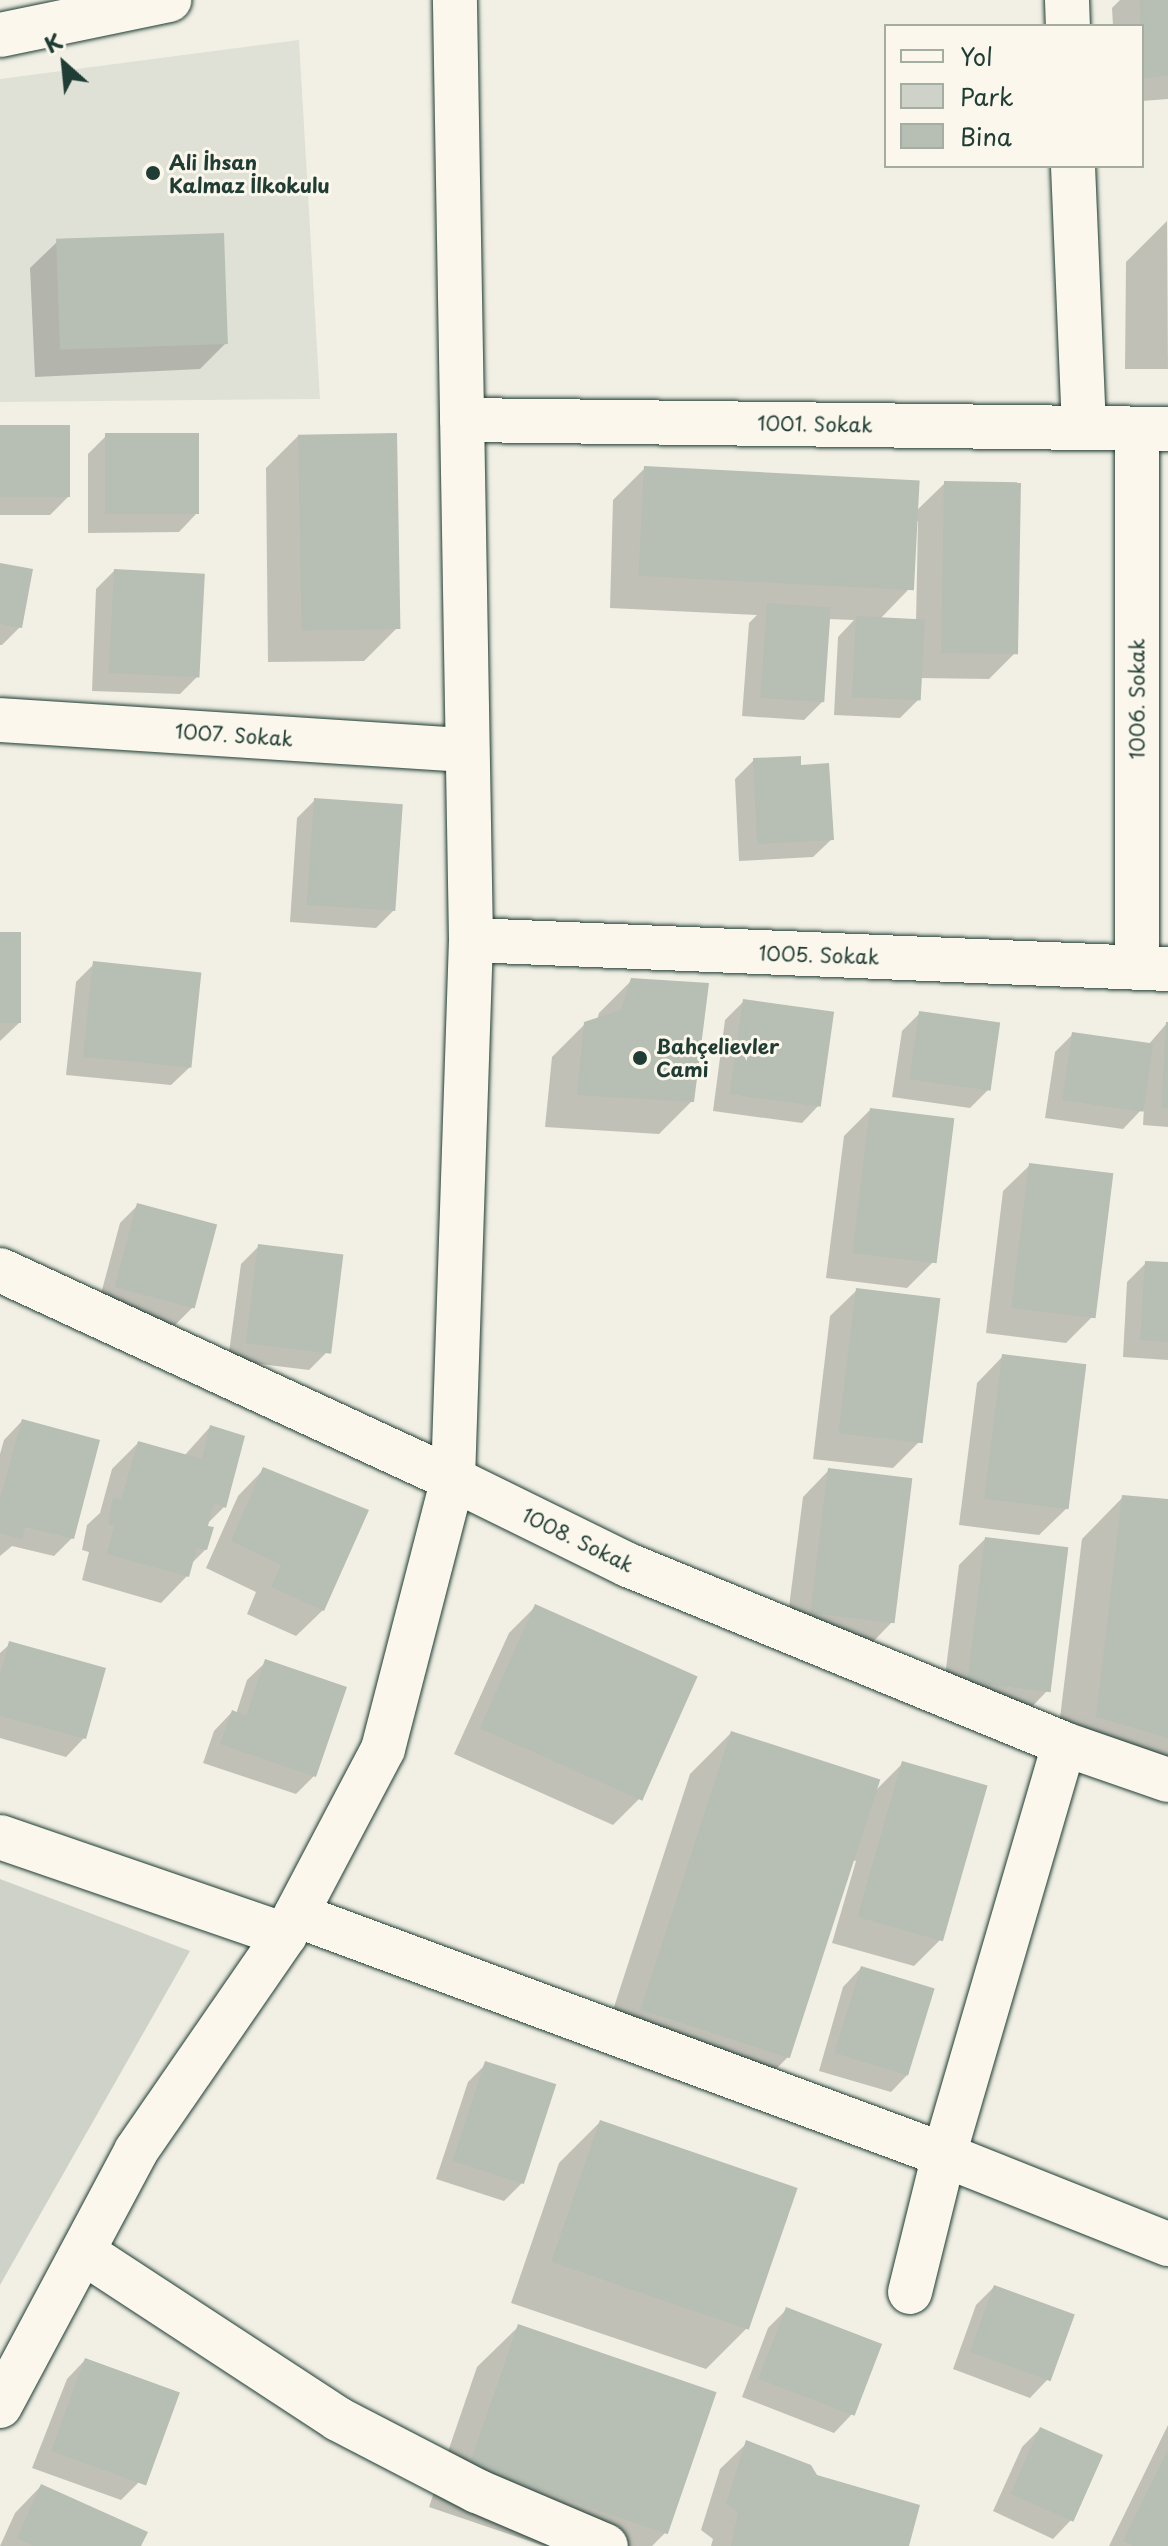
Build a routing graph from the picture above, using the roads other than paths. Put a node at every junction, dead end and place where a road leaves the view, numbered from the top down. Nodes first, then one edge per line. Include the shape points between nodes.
1 (169, 0) edge
2 (455, 0) edge
3 (1067, 0) edge
4 (1068, 24) edge
5 (0, 35) edge
6 (1073, 168) edge
7 (462, 420) junction
8 (1084, 428) junction
9 (1153, 429) edge
10 (0, 720) edge
11 (467, 750) junction
12 (471, 940) junction
13 (1152, 969) edge
14 (0, 1270) edge
15 (453, 1479) junction
16 (1064, 1744) junction
17 (1168, 1780) edge
18 (0, 1837) edge
19 (290, 1925) junction
20 (944, 2155) junction
21 (1168, 2244) edge
22 (83, 2252) junction
23 (910, 2292) dead end
24 (0, 2406) edge
25 (606, 2546) edge

1 - 5 street
2 - 7 street
3 - 4 street
6 - 8 street
7 - 8 street, 1001. Sokak
7 - 11 street
8 - 9 street, 1001. Sokak
9 - 13 street, 1006. Sokak
10 - 11 street, 1007. Sokak
11 - 12 street
12 - 13 street, 1005. Sokak
12 - 15 street
14 - 15 street, 1008. Sokak
15 - 16 street, 1008. Sokak via 628,1565
15 - 19 street via 383,1749
16 - 17 street, 1008. Sokak
16 - 20 street
18 - 19 street
19 - 20 street
19 - 22 street via 136,2151
20 - 21 street
20 - 23 street
22 - 24 street
22 - 25 street via 338,2419 477,2491

